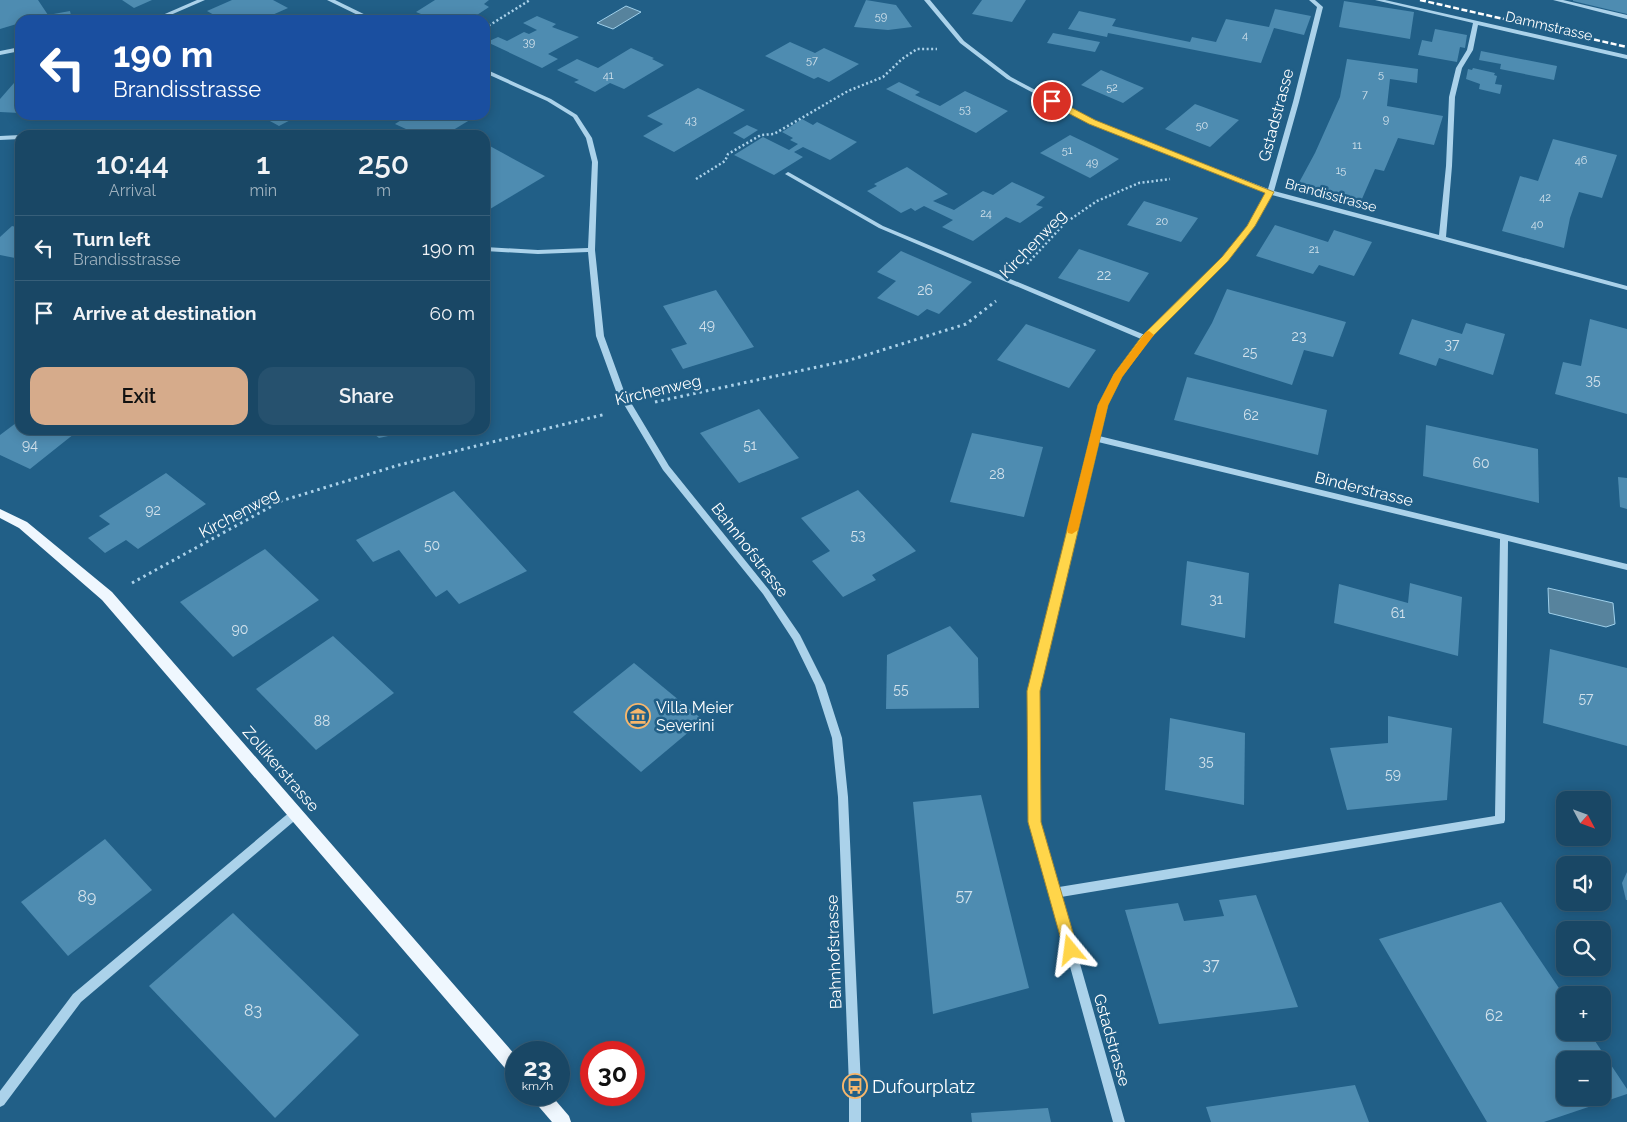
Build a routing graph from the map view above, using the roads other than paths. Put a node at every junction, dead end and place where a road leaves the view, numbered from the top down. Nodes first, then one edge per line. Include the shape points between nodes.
1 (202, 0) edge
2 (330, 0) edge
3 (926, 0) edge
4 (1312, 0) edge
5 (1378, 0) edge
6 (1556, 0) edge
7 (166, 15) edge
8 (362, 15) edge
9 (1627, 17) edge
10 (1476, 22) junction
11 (15, 50) edge
12 (0, 52) edge
13 (1627, 57) edge
14 (490, 73) edge
15 (15, 137) edge
16 (0, 138) edge
17 (788, 174) dead end
18 (1270, 192) junction
19 (1442, 238) junction
20 (490, 249) edge
21 (591, 250) junction
22 (1627, 288) edge
23 (1146, 338) junction
24 (1095, 438) junction
25 (0, 513) edge
26 (1504, 538) junction
27 (1627, 567) edge
28 (295, 814) junction
29 (1055, 893) junction
30 (505, 1055) edge
31 (0, 1101) edge
32 (549, 1106) edge
33 (563, 1122) edge
34 (855, 1122) edge
35 (1119, 1122) edge

1 - 7 street
2 - 8 street
3 - 18 street, Brandisstrasse via 962,42 1009,78 1092,122
4 - 18 street, Gstadstrasse via 1320,7
5 - 10 street, Dammstrasse
6 - 9 lane
10 - 13 street, Dammstrasse
10 - 19 street via 1470,50 1459,68 1452,97
11 - 12 street
14 - 21 street, Bahnhofstrasse via 549,100 575,116 589,138 595,162
15 - 16 street
17 - 23 street via 881,227
18 - 19 street, Brandisstrasse
18 - 23 street, Gstadstrasse via 1251,226 1225,259
19 - 22 street, Brandisstrasse
20 - 21 street
21 - 34 street, Bahnhofstrasse via 600,336 620,391 666,468 766,592 797,638 820,685 837,738 843,797
23 - 24 street, Gstadstrasse via 1117,376 1103,405
24 - 26 street, Binderstrasse
24 - 29 street, Gstadstrasse via 1033,691 1035,822
25 - 28 main road, Zollikerstrasse via 23,525 107,596
26 - 27 street, Binderstrasse
26 - 29 lane via 1500,820
28 - 30 main road, Zollikerstrasse
28 - 31 street via 77,998
29 - 35 street, Gstadstrasse
32 - 33 main road

